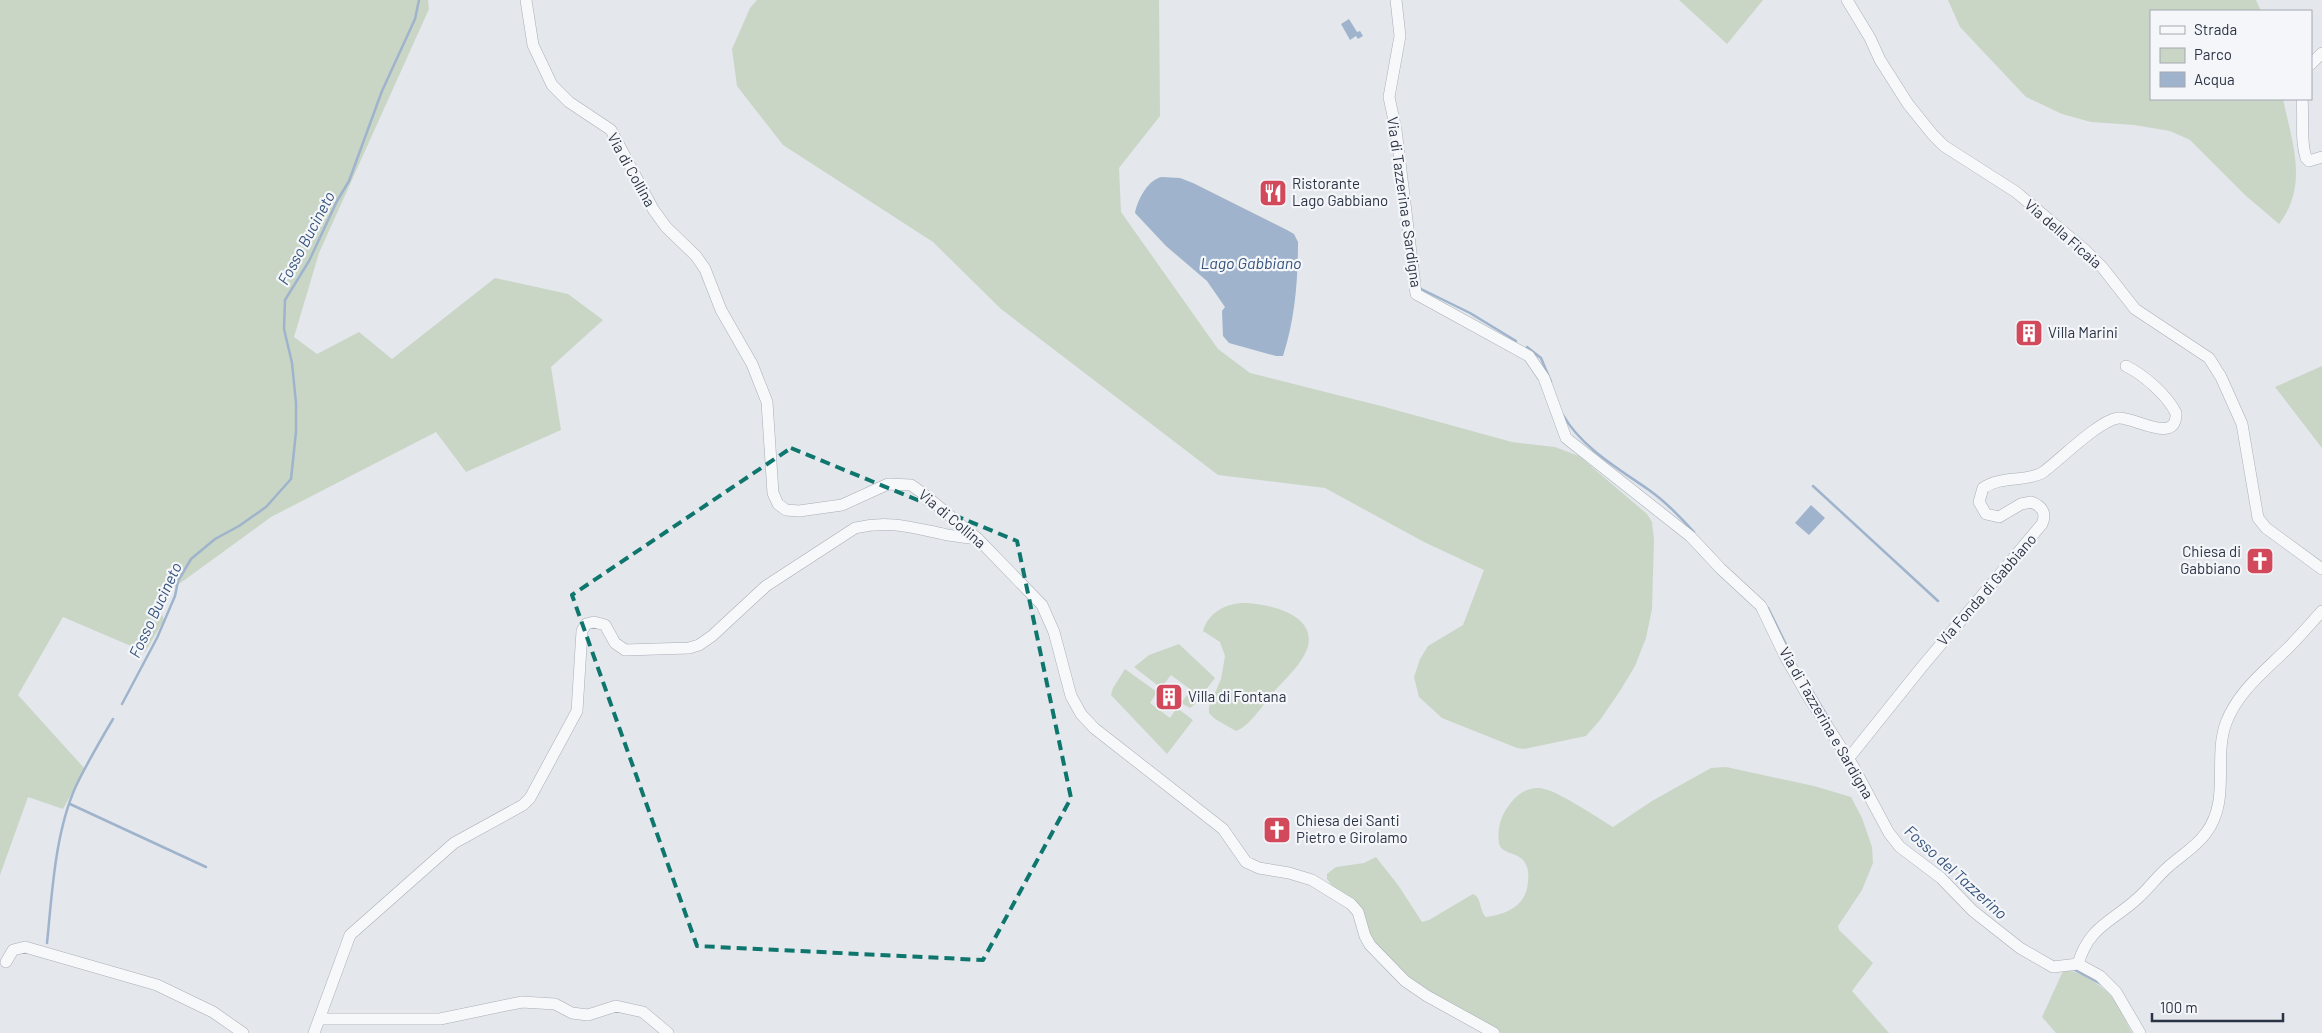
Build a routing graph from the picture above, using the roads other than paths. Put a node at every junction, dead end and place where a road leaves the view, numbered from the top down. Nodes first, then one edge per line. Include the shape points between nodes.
1 (526, 0) edge
2 (1396, 0) edge
3 (1847, 0) edge
4 (2322, 52) edge
5 (2312, 63) edge
6 (2302, 100) edge
7 (2322, 157) edge
8 (2126, 366) dead end
9 (978, 539) junction
10 (2322, 569) edge
11 (2322, 611) edge
12 (1848, 759) junction
13 (6, 962) dead end
14 (2078, 964) junction
15 (319, 1018) junction
16 (243, 1033) edge
17 (314, 1033) edge
18 (668, 1033) edge
19 (1494, 1033) edge
20 (2140, 1033) edge

1 - 9 street, Via di Collina via 533,45 552,85 569,102 611,130 652,209 705,268 721,310 752,364 767,402 773,493 778,504 786,510 842,505 880,485 904,484 921,492
2 - 12 street, Via di Tazzerina e Sardigna via 1400,36 1389,96 1416,294 1529,356 1544,378 1566,438 1690,536 1761,606 1784,654
3 - 10 street, Via della Ficaia via 1908,104 1936,139 2016,192 2094,258 2135,309 2209,358 2242,424 2258,518 2269,530
4 - 5 street
6 - 7 street via 2302,136 2306,158 2310,161
8 - 12 street, Via Fonda di Gabbiano via 2143,377 2168,402 2176,414 2175,422 2163,430 2129,419 2114,419 2042,473 1983,488 1979,502 1986,514 1999,517 2031,502 2044,513 2042,524
9 - 15 street via 889,523 855,528 766,586 712,636 689,648 625,650 615,643 605,625 586,624 582,631 577,711 530,798 523,806 454,843 354,930 346,941
9 - 19 street, Via di Collina via 1045,610 1071,696 1088,722 1223,828 1246,862 1312,880 1351,904 1358,912 1370,945 1405,981
11 - 14 street via 2234,705 2222,740 2219,801 2207,832 2137,899 2092,935
12 - 14 street, Via di Tazzerina e Sardigna via 1889,834 1900,847 1941,878 1973,911 2020,948 2053,966
13 - 16 street via 13,950 25,947 148,982 213,1012
14 - 20 street via 2100,976 2116,992
15 - 17 street
15 - 18 street via 440,1018 522,1002 555,1004 572,1013 588,1015 616,1006 643,1012

